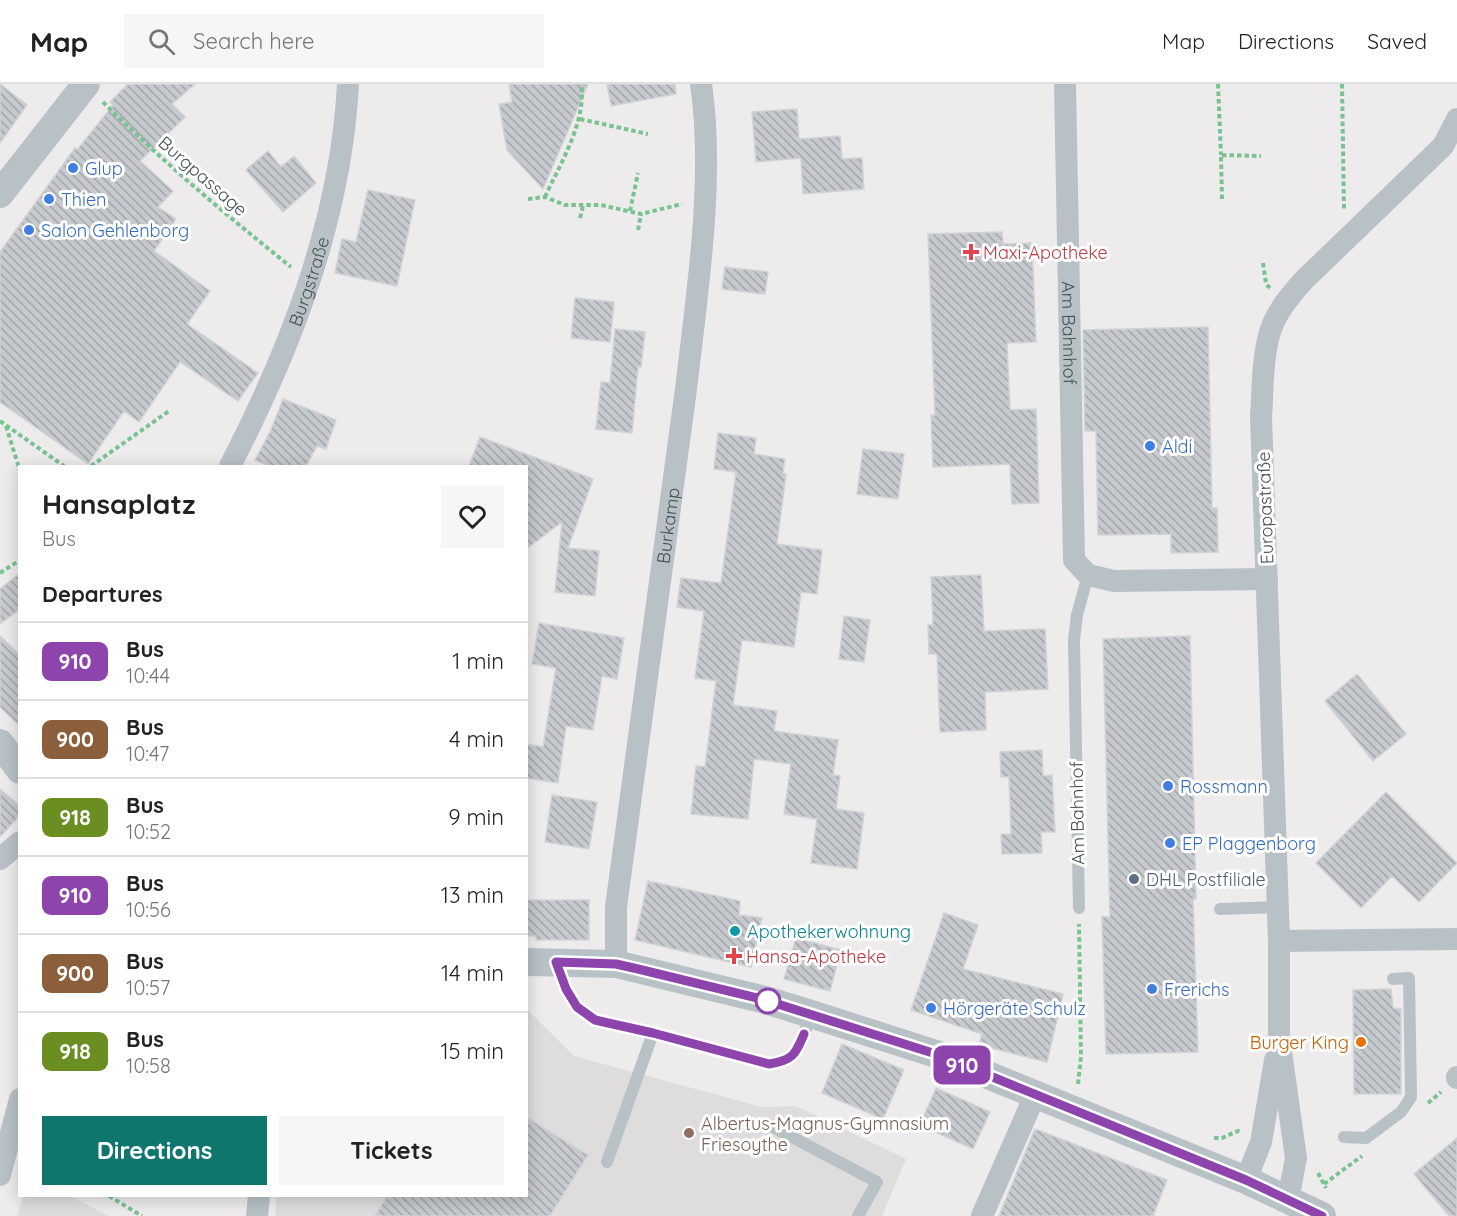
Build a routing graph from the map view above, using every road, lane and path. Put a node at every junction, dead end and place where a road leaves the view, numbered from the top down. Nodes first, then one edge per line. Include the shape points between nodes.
1 (85, 84) edge
2 (348, 84) edge
3 (581, 84) edge
4 (701, 84) edge
5 (1065, 84) edge
6 (1218, 84) edge
7 (1342, 84) edge
8 (580, 119) junction
9 (1457, 119) edge
10 (648, 134) dead end
11 (1450, 152) edge
12 (1221, 155) junction
13 (1262, 156) dead end
14 (638, 173) dead end
15 (0, 194) edge
16 (545, 197) junction
17 (528, 199) dead end
18 (1222, 199) dead end
19 (705, 202) junction
20 (583, 206) junction
21 (630, 211) junction
22 (641, 214) junction
23 (580, 218) dead end
24 (1358, 228) junction
25 (638, 230) dead end
26 (310, 279) junction
27 (169, 411) dead end
28 (0, 422) edge
29 (5, 425) junction
30 (18, 465) edge
31 (63, 465) edge
32 (92, 465) edge
33 (231, 465) edge
34 (18, 561) edge
35 (0, 573) edge
36 (1088, 575) junction
37 (1268, 579) junction
38 (0, 743) edge
39 (18, 767) edge
40 (18, 844) edge
41 (0, 859) edge
42 (1278, 907) junction
43 (1079, 908) joint
44 (1220, 909) dead end
45 (1457, 939) edge
46 (1279, 941) junction
47 (556, 962) junction
48 (528, 963) edge
49 (616, 964) junction
50 (1393, 979) dead end
51 (812, 1014) junction
52 (653, 1033) junction
53 (1279, 1038) junction
54 (1077, 1089) dead end
55 (1035, 1095) junction
56 (18, 1107) edge
57 (773, 1127) dead end
58 (1344, 1137) dead end
59 (607, 1162) dead end
60 (0, 1175) edge
61 (1246, 1180) junction
62 (111, 1197) edge
63 (259, 1197) edge
64 (1288, 1200) junction
65 (142, 1216) edge
66 (257, 1216) edge
67 (858, 1216) edge
68 (982, 1216) edge
69 (1322, 1216) edge

1 - 15 street
1 - 26 path, Burgpassage via 216,207
2 - 26 street, Burgstraße via 341,148 322,243
3 - 8 path
4 - 19 street, Burkamp
5 - 36 street, Am Bahnhof via 1074,560
6 - 12 path
7 - 24 path via 1344,210
8 - 10 path
8 - 16 path
9 - 11 street, Europastraße
11 - 24 street, Europastraße
12 - 13 path
12 - 18 path
14 - 21 path
16 - 17 path
16 - 20 path via 565,205
19 - 22 path
19 - 49 street, Burkamp via 686,389 616,907
20 - 21 path
20 - 23 path
21 - 22 path
22 - 25 path
24 - 37 street, Europastraße via 1284,304 1270,332 1263,371 1262,417
26 - 33 street, Burgstraße via 290,338
27 - 32 path
28 - 29 path
29 - 30 path
29 - 31 path
34 - 35 path
36 - 37 street via 1114,581
36 - 43 lane, Am Bahnhof via 1074,640
37 - 42 street, Europastraße
38 - 39 street
40 - 41 street
42 - 44 lane
42 - 46 street, Europastraße
43 - 54 path via 1081,1057
45 - 46 street
46 - 53 street, Europastraße
47 - 48 street
47 - 49 street
47 - 52 lane via 577,1007 595,1020
49 - 51 street
50 - 58 lane via 1409,978 1411,1097 1401,1112 1366,1138
51 - 52 lane via 796,1053 786,1061 769,1064
51 - 55 street via 936,1054
52 - 59 lane
53 - 61 street, Europastraße via 1261,1142
53 - 64 street, Europastraße via 1296,1158
55 - 61 street
55 - 68 street
56 - 60 street
57 - 67 lane via 877,1182
61 - 64 street
62 - 65 path
63 - 66 street
64 - 69 street

